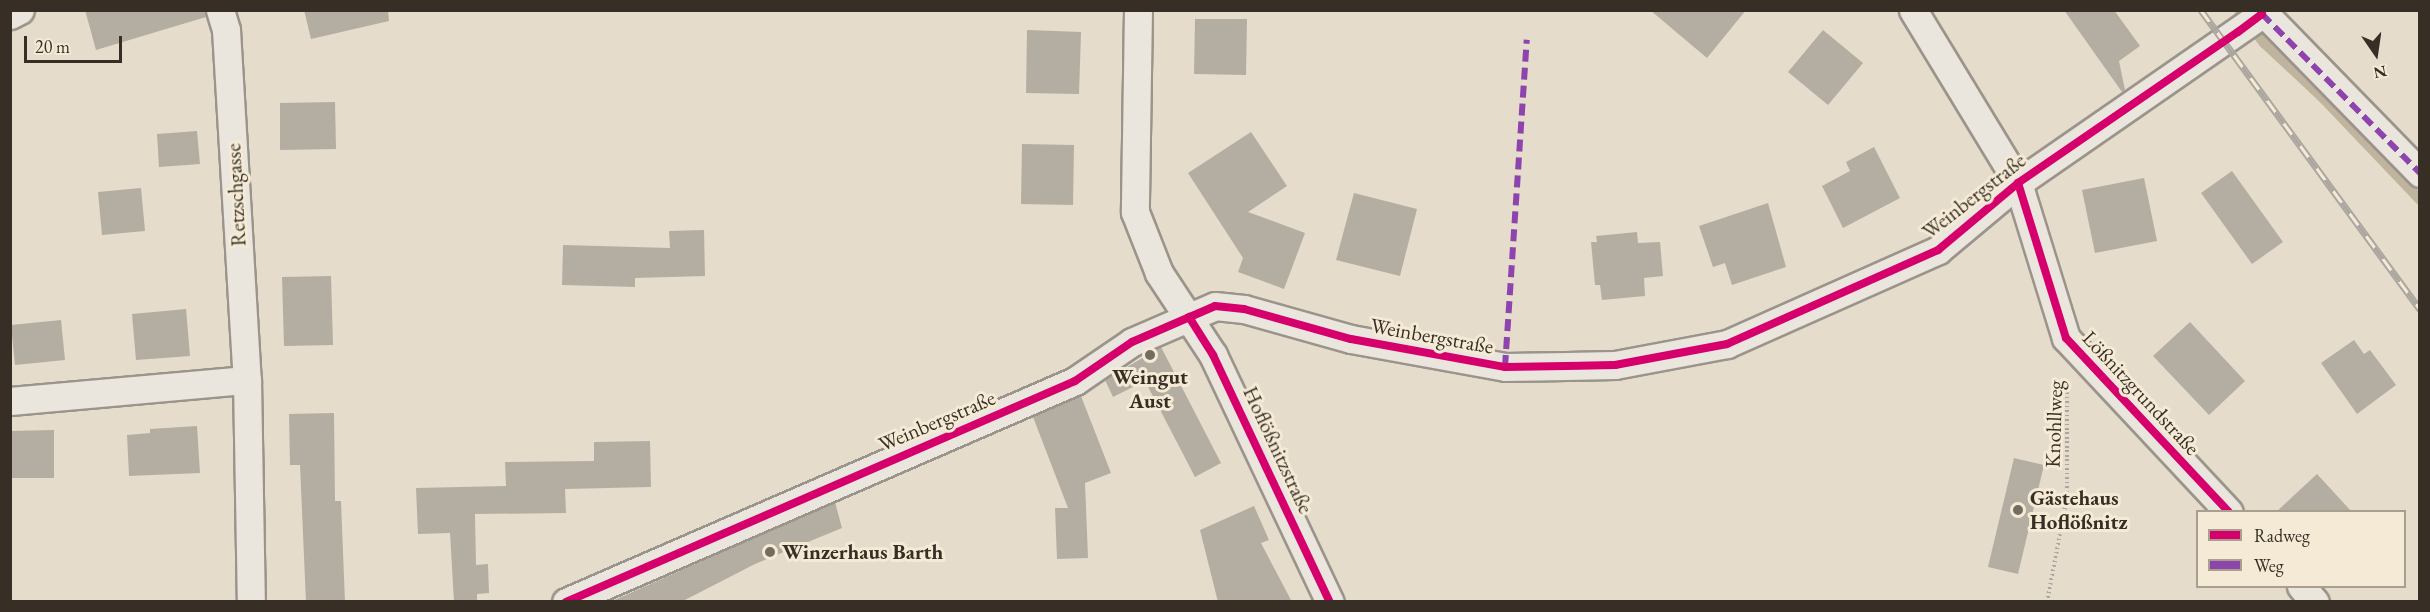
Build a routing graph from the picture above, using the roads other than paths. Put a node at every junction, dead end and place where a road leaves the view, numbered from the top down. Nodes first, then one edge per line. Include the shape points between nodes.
1 (20, 10) edge
2 (220, 10) edge
3 (1138, 10) edge
4 (1913, 10) edge
5 (10, 15) edge
6 (2255, 18) edge
7 (2420, 173) edge
8 (2018, 183) junction
9 (1190, 317) junction
10 (247, 380) junction
11 (10, 401) edge
12 (2227, 510) edge
13 (2303, 588) edge
14 (251, 602) edge
15 (566, 602) edge
16 (1330, 602) edge
17 (2315, 602) edge

1 - 5 street
2 - 10 street, Retzschgasse via 226,30
3 - 9 street, Hoflößnitzstraße via 1135,212 1159,273
4 - 8 street, Lößnitzgrundstraße
6 - 7 street
6 - 8 street, Weinbergstraße
8 - 9 street, Weinbergstraße via 1938,250 1727,344 1656,359 1505,367 1351,339 1244,309 1215,306
8 - 12 street, Lößnitzgrundstraße via 2058,320 2078,355
9 - 15 street, Weinbergstraße via 1132,342 1075,381
9 - 16 street, Hoflößnitzstraße via 1213,355
10 - 11 street
10 - 14 street, Retzschgasse
13 - 17 street

